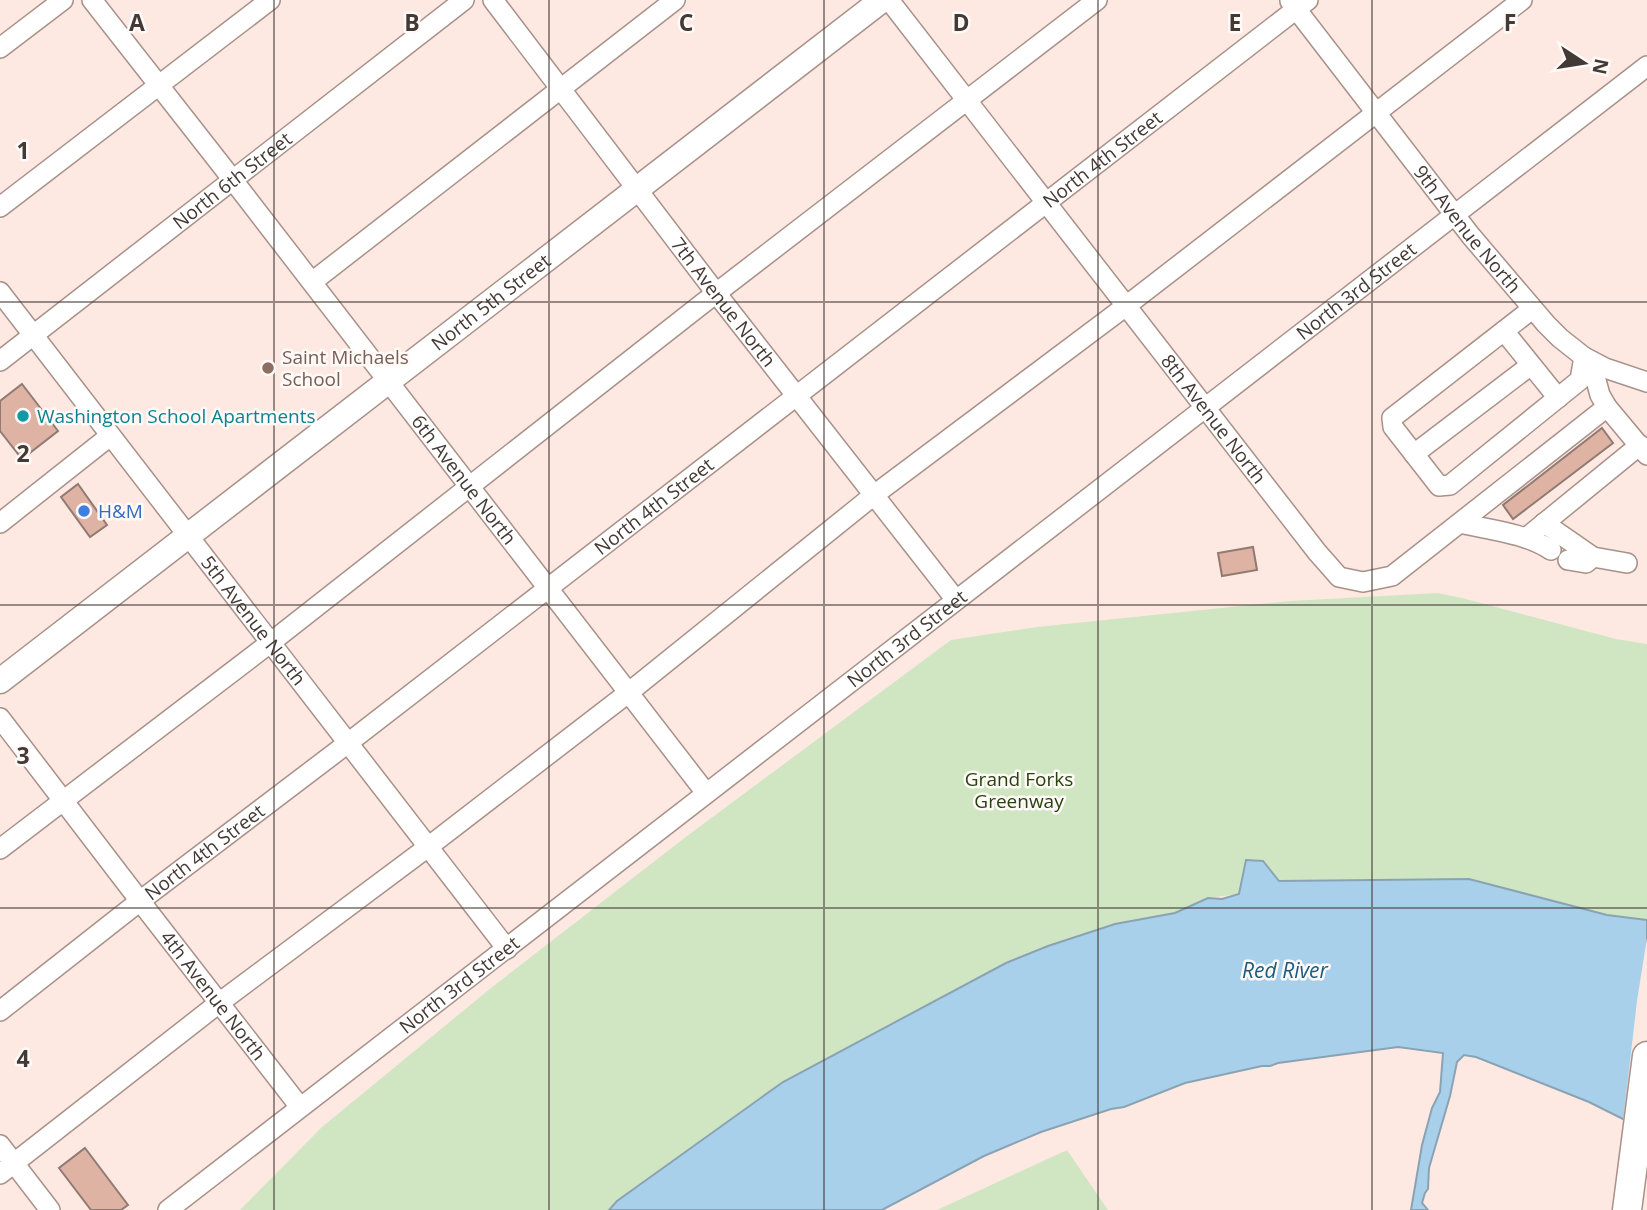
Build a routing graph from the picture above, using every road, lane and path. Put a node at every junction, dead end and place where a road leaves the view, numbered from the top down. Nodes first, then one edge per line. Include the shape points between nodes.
1 (63, 0) edge
2 (92, 0) edge
3 (270, 0) edge
4 (464, 0) edge
5 (493, 0) edge
6 (675, 0) edge
7 (882, 0) edge
8 (889, 0) edge
9 (1097, 0) edge
10 (1522, 0) edge
11 (1298, 3) edge
12 (0, 48) edge
13 (1647, 66) edge
14 (159, 86) junction
15 (561, 89) junction
16 (967, 101) junction
17 (1376, 114) junction
18 (233, 180) junction
19 (637, 189) junction
20 (1046, 203) junction
21 (0, 207) edge
22 (1454, 215) junction
23 (312, 282) junction
24 (0, 292) edge
25 (716, 293) junction
26 (1126, 306) junction
27 (1532, 309) junction
28 (1504, 331) junction
29 (34, 336) junction
30 (1584, 357) junction
31 (0, 361) edge
32 (1531, 365) junction
33 (388, 382) junction
34 (1647, 382) edge
35 (797, 396) junction
36 (1558, 398) junction
37 (1607, 407) junction
38 (1205, 408) junction
39 (110, 436) junction
40 (1643, 450) edge
41 (1414, 454) junction
42 (469, 487) junction
43 (874, 495) junction
44 (0, 523) edge
45 (1460, 523) junction
46 (1544, 523) junction
47 (187, 536) junction
48 (1526, 538) junction
49 (1593, 557) junction
50 (1627, 563) dead end
51 (547, 588) junction
52 (956, 600) junction
53 (270, 643) junction
54 (0, 681) edge
55 (628, 693) junction
56 (0, 718) edge
57 (348, 743) junction
58 (706, 793) junction
59 (64, 802) junction
60 (428, 847) junction
61 (0, 849) edge
62 (140, 901) junction
63 (507, 949) junction
64 (219, 1003) junction
65 (0, 1011) edge
66 (1647, 1056) edge
67 (300, 1107) junction
68 (0, 1145) edge
69 (7, 1169) edge
70 (1647, 1192) edge
71 (50, 1210) edge
72 (168, 1210) edge
73 (1627, 1210) edge
74 (1645, 1210) edge

1 - 12 street
2 - 14 street, 6th Avenue North
3 - 14 street
4 - 18 street, North 6th Street
5 - 15 street, 7th Avenue North
6 - 15 street
7 - 19 main road, North 5th Street
8 - 16 street, 8th Avenue North
9 - 16 street
10 - 17 street
11 - 17 street, 9th Avenue North
11 - 20 street, North 4th Street
13 - 22 street, North 3rd Street
14 - 18 street, 6th Avenue North
14 - 21 street
15 - 19 street, 7th Avenue North
15 - 23 street
16 - 20 street, 8th Avenue North
16 - 25 street
17 - 22 street, 9th Avenue North
17 - 26 street
18 - 23 street, 6th Avenue North
18 - 29 street, North 6th Street
19 - 25 street, 7th Avenue North
19 - 33 main road, North 5th Street
20 - 26 street, 8th Avenue North
20 - 35 street, North 4th Street
22 - 27 street, 9th Avenue North
22 - 38 street, North 3rd Street
23 - 33 street, 6th Avenue North
24 - 29 street, 5th Avenue North
25 - 35 street, 7th Avenue North
25 - 42 street
26 - 38 street, 8th Avenue North
26 - 43 street
27 - 28 street
27 - 30 street, 9th Avenue North
28 - 32 street
28 - 41 street via 1392,418 1393,427
29 - 31 street, North 6th Street
29 - 39 street, 5th Avenue North
30 - 34 street
30 - 36 street via 1580,380
30 - 37 street, 9th Avenue North
32 - 36 street
32 - 41 street
33 - 42 street, 6th Avenue North
33 - 47 main road, North 5th Street
35 - 43 street, 7th Avenue North
35 - 51 street, North 4th Street
36 - 41 street via 1450,485 1439,486
37 - 40 street, 9th Avenue North
37 - 45 street, 8th Avenue North
38 - 45 street, 8th Avenue North via 1339,577 1363,582 1392,576
38 - 52 street, North 3rd Street
39 - 44 street
39 - 47 street, 5th Avenue North
40 - 46 street
42 - 51 street, 6th Avenue North
42 - 53 street
43 - 52 street, 7th Avenue North
43 - 55 street
45 - 48 street
46 - 48 street
46 - 49 street
47 - 53 street, 5th Avenue North
47 - 54 main road, North 5th Street
48 - 49 street via 1586,563
49 - 50 street
51 - 55 street, 6th Avenue North
51 - 57 street, North 4th Street
52 - 58 street, North 3rd Street
53 - 57 street, 5th Avenue North
53 - 59 street
55 - 58 street, 6th Avenue North
55 - 60 street
56 - 59 street, 4th Avenue North
57 - 60 street, 5th Avenue North
57 - 62 street, North 4th Street
58 - 63 street, North 3rd Street
59 - 61 street
59 - 62 street, 4th Avenue North
60 - 63 street, 5th Avenue North
60 - 64 street
62 - 64 street, 4th Avenue North
62 - 65 street, North 4th Street
63 - 67 street, North 3rd Street
64 - 67 street, 4th Avenue North
64 - 69 street
66 - 73 highway
67 - 72 street, North 3rd Street
68 - 69 street
69 - 71 street
70 - 74 highway

